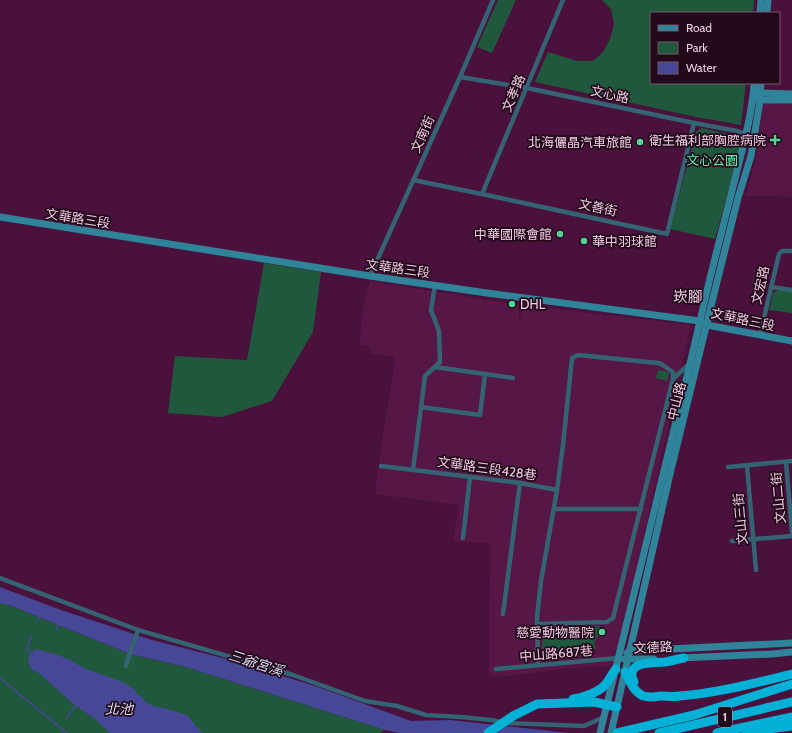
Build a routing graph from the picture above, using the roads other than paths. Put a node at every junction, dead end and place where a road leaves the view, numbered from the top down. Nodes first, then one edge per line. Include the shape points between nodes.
1 (493, 0) edge
2 (563, 0) edge
3 (761, 0) edge
4 (768, 0) edge
5 (760, 12) edge
6 (767, 12) edge
7 (460, 77) junction
8 (754, 84) edge
9 (761, 84) edge
10 (527, 88) junction
11 (792, 94) edge
12 (758, 96) junction
13 (792, 99) edge
14 (694, 122) junction
15 (746, 134) junction
16 (755, 138) junction
17 (413, 180) junction
18 (482, 194) junction
19 (0, 217) edge
20 (792, 251) edge
21 (370, 276) junction
22 (435, 285) junction
23 (771, 287) junction
24 (792, 290) edge
25 (700, 321) junction
26 (707, 325) junction
27 (760, 335) junction
28 (792, 341) edge
29 (690, 364) junction
30 (435, 367) junction
31 (485, 374) junction
32 (513, 378) dead end
33 (673, 379) junction
34 (421, 407) junction
35 (792, 461) edge
36 (786, 462) junction
37 (381, 466) dead end
38 (747, 466) junction
39 (728, 467) dead end
40 (413, 470) junction
41 (470, 477) junction
42 (520, 483) junction
43 (557, 490) junction
44 (554, 509) junction
45 (641, 509) junction
46 (792, 532) edge
47 (792, 536) edge
48 (463, 538) dead end
49 (753, 539) junction
50 (732, 541) dead end
51 (756, 570) dead end
52 (0, 578) edge
53 (503, 614) dead end
54 (538, 624) junction
55 (137, 632) junction
56 (792, 643) edge
57 (629, 651) junction
58 (792, 652) edge
59 (618, 658) junction
60 (684, 658) junction
61 (628, 660) junction
62 (538, 665) junction
63 (126, 666) dead end
64 (496, 669) dead end
65 (616, 669) junction
66 (625, 672) junction
67 (792, 674) edge
68 (792, 684) edge
69 (660, 696) junction
70 (792, 702) edge
71 (537, 704) junction
72 (607, 705) junction
73 (617, 707) junction
74 (604, 717) junction
75 (792, 717) edge
76 (792, 726) edge
77 (615, 729) edge
78 (601, 730) edge
79 (488, 733) edge
80 (611, 733) edge
81 (659, 733) edge
82 (717, 733) edge
83 (739, 733) edge

1 - 7 street, 文南街
2 - 10 street, 文孝路
3 - 5 main road
4 - 6 main road
7 - 10 street, 文心路
7 - 17 street, 文南街
8 - 12 main road, 中山路
9 - 12 main road, 中山路
10 - 14 street, 文心路
10 - 18 street, 文孝路
11 - 12 main road
11 - 13 main road
12 - 13 main road
12 - 15 main road, 中山路
12 - 16 main road, 中山路
14 - 15 street, 文心路
14 - 18 street, 文善街 via 666,234
15 - 16 street, 文心路
15 - 25 main road, 中山路
16 - 26 main road, 中山路
17 - 18 street, 文善街
17 - 21 street, 文南街
19 - 21 main road, 文華路三段
20 - 23 street, 文宏路 via 782,251 778,254
21 - 22 main road, 文華路三段
22 - 25 main road, 文華路三段
22 - 30 street via 431,310 439,330 440,353 440,362
23 - 24 street
23 - 27 street, 文宏路
25 - 26 main road, 文華路三段
25 - 29 main road, 中山路
26 - 27 main road, 文華路三段
26 - 57 main road, 中山路
27 - 28 main road, 文華路三段
29 - 33 street
29 - 59 main road, 中山路
30 - 31 street
30 - 34 street via 425,376
31 - 32 street
31 - 34 street via 480,415
33 - 43 street via 673,372 658,363 578,355 572,358
33 - 45 street
34 - 40 street
35 - 36 street
36 - 38 street
36 - 46 street, 文山二街
37 - 40 street, 文華路三段428巷
38 - 39 street
38 - 49 street, 文山三街
40 - 41 street, 文華路三段428巷
41 - 42 street, 文華路三段428巷
41 - 48 street
42 - 43 street, 文華路三段428巷
42 - 53 street
43 - 44 street
44 - 45 street
44 - 54 street via 541,581
45 - 54 street via 613,618 608,622
47 - 49 street
49 - 50 street
49 - 51 street, 文山三街
52 - 55 street
54 - 62 street
55 - 63 street
55 - 74 street via 293,675 365,701 397,706 426,715 491,720 506,724 584,726
56 - 57 main road, 文德路
57 - 59 main road, 文德路
57 - 61 main road, 中山路
58 - 60 main road, 文德路
59 - 61 main road, 文德路
59 - 62 street, 中山路687巷
59 - 65 main road, 中山路
60 - 61 main road, 文德路
60 - 69 highway via 640,664 632,671 634,682 640,689
61 - 66 main road, 中山路
62 - 64 street, 中山路687巷
65 - 71 highway via 604,687 593,693
65 - 72 main road, 中山路
66 - 69 highway via 637,692 648,697
66 - 73 main road, 中山路
67 - 69 highway via 722,690
68 - 77 highway via 694,715 643,727
70 - 81 highway, 1
71 - 72 highway via 594,702
71 - 79 highway, bridge
72 - 73 highway
72 - 74 main road, 中山路
73 - 77 main road, 中山路
74 - 78 main road, 中山路
75 - 82 highway, 1
76 - 83 highway
77 - 80 main road, 中山路

